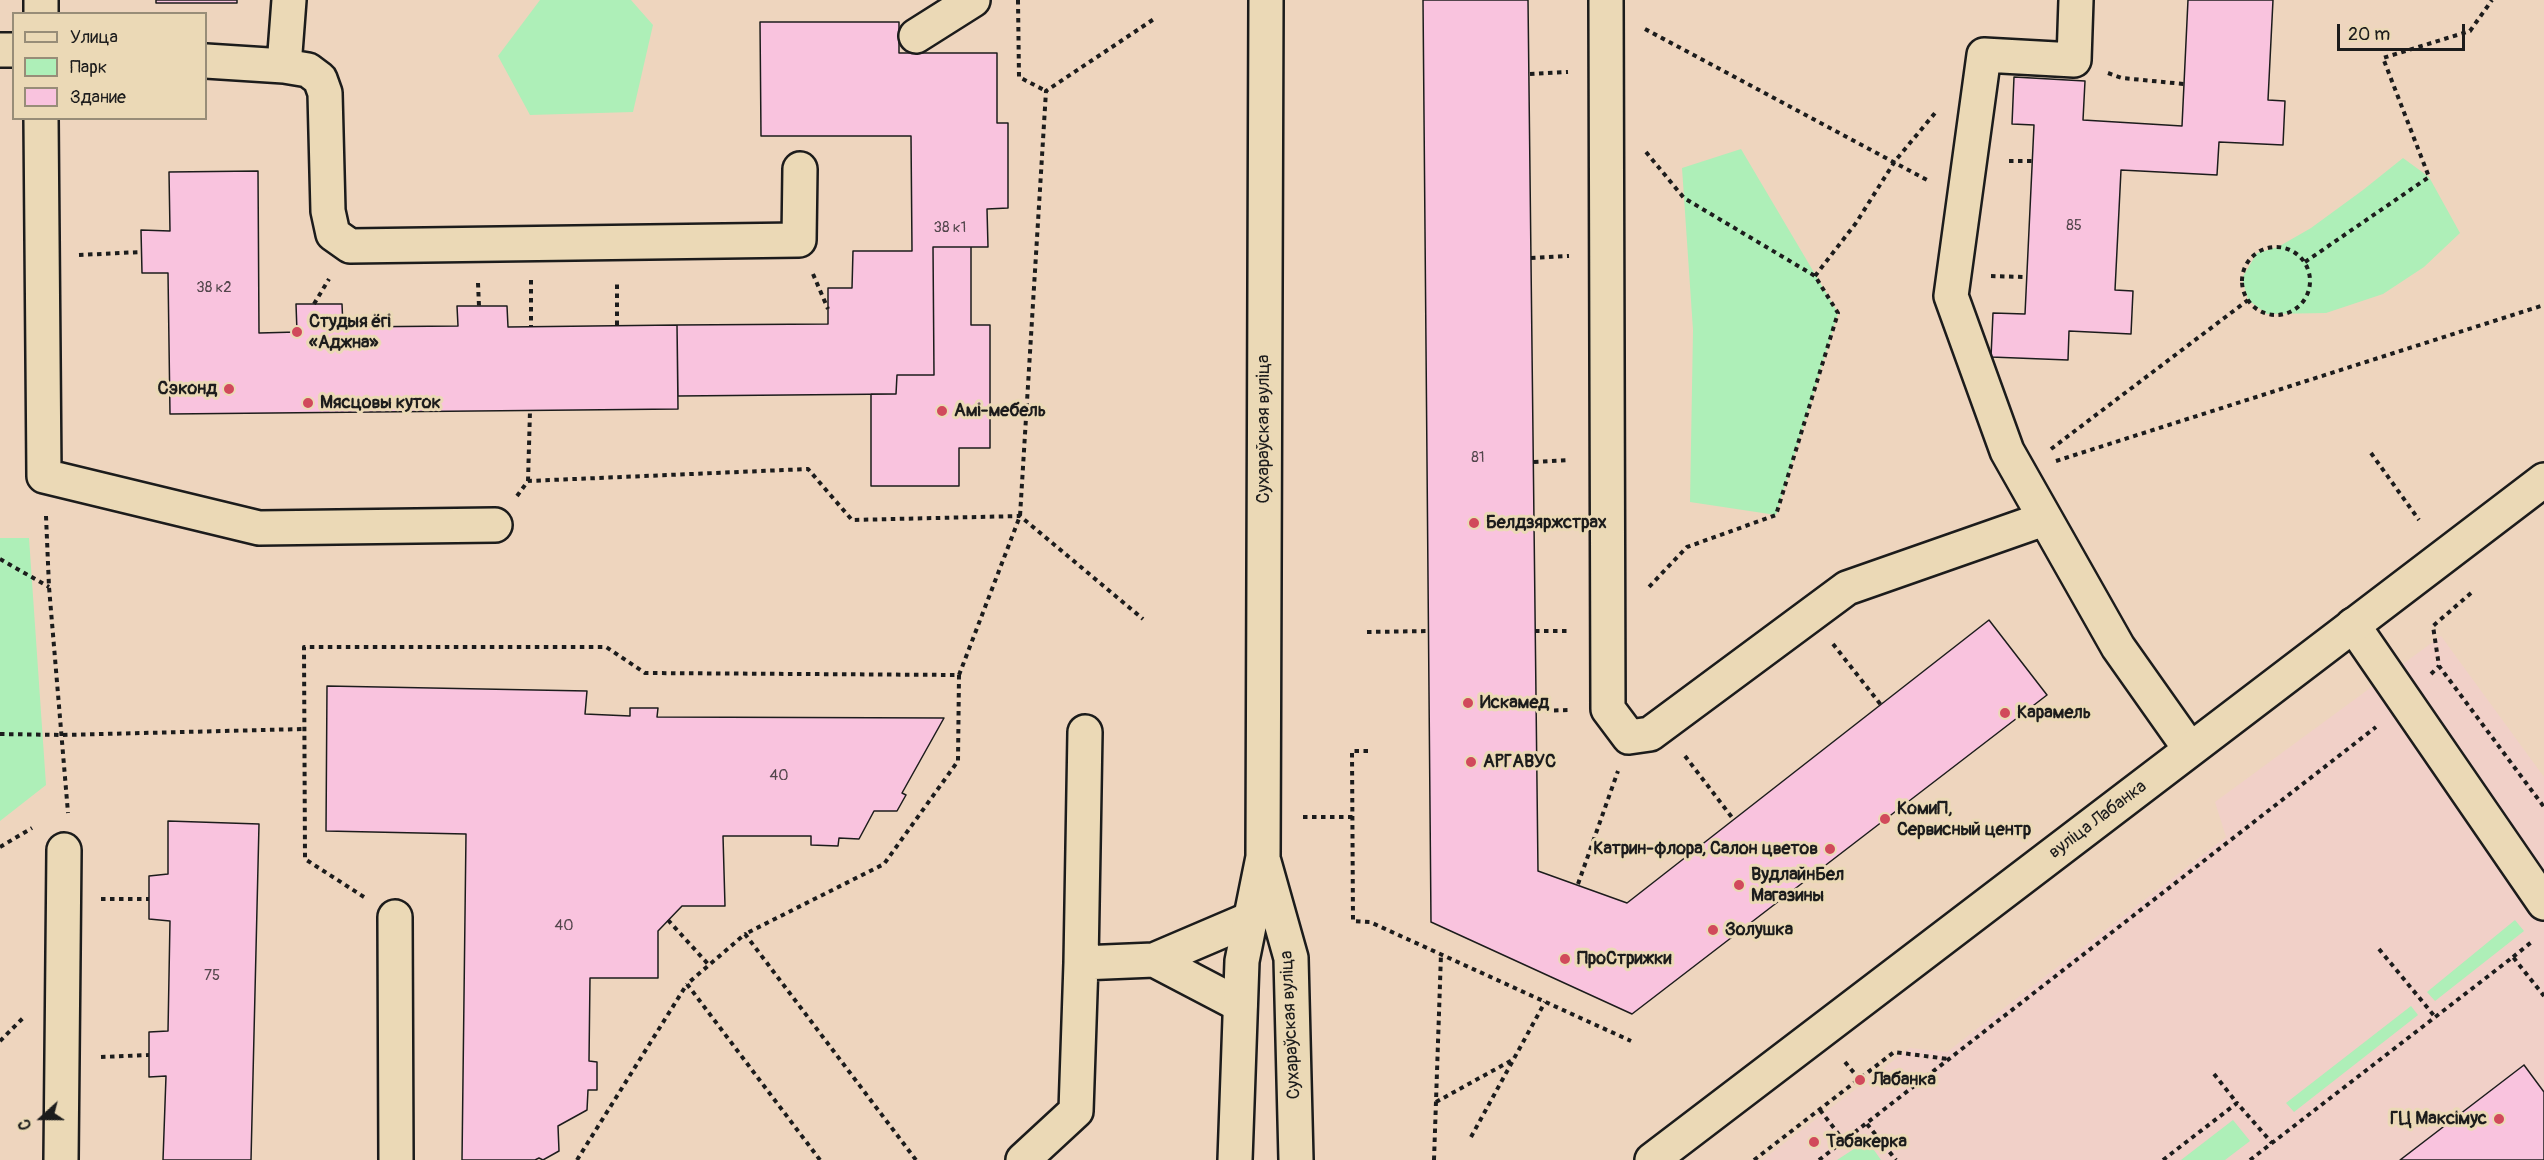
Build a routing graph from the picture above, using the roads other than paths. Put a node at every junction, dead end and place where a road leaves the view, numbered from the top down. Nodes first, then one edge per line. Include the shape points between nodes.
1 (289, 0) edge
2 (973, 0) edge
3 (1266, 0) edge
4 (2076, 0) edge
5 (1607, 4) edge
6 (916, 36) dead end
7 (207, 61) edge
8 (284, 66) junction
9 (42, 120) edge
10 (800, 169) dead end
11 (2544, 480) edge
12 (2044, 519) junction
13 (495, 525) road end
14 (2353, 625) junction
15 (1085, 732) dead end
16 (2190, 749) junction
17 (64, 850) dead end
18 (1263, 857) junction
19 (2544, 903) edge
20 (395, 917) road end
21 (1250, 919) junction
22 (1154, 960) junction
23 (1081, 963) junction
24 (1240, 1005) junction
25 (61, 1160) edge
26 (396, 1160) edge
27 (1023, 1160) edge
28 (1236, 1160) edge
29 (1296, 1160) edge
30 (1652, 1160) edge

1 - 8 main road
2 - 6 main road
3 - 18 main road, Сухараўская вуліца
4 - 12 main road via 2074,60 1984,55 1951,296 2007,451
5 - 12 main road via 1608,709 1629,737 1650,734 1662,726 1847,588
7 - 8 main road
8 - 10 main road via 308,70 320,79 325,93 328,211 333,234 350,246 800,240
9 - 13 main road via 44,476 259,528
11 - 14 main road, вуліца Лабанка
12 - 16 main road via 2118,647
14 - 16 main road, вуліца Лабанка
14 - 19 main road
15 - 23 main road
16 - 30 main road, вуліца Лабанка
17 - 25 main road
18 - 21 main road, Сухараўская вуліца
18 - 29 main road, Сухараўская вуліца via 1291,958
20 - 26 main road
21 - 22 main road
21 - 24 main road, Сухараўская вуліца via 1242,961
22 - 23 main road
22 - 24 main road
23 - 27 main road via 1076,1111
24 - 28 main road, Сухараўская вуліца

